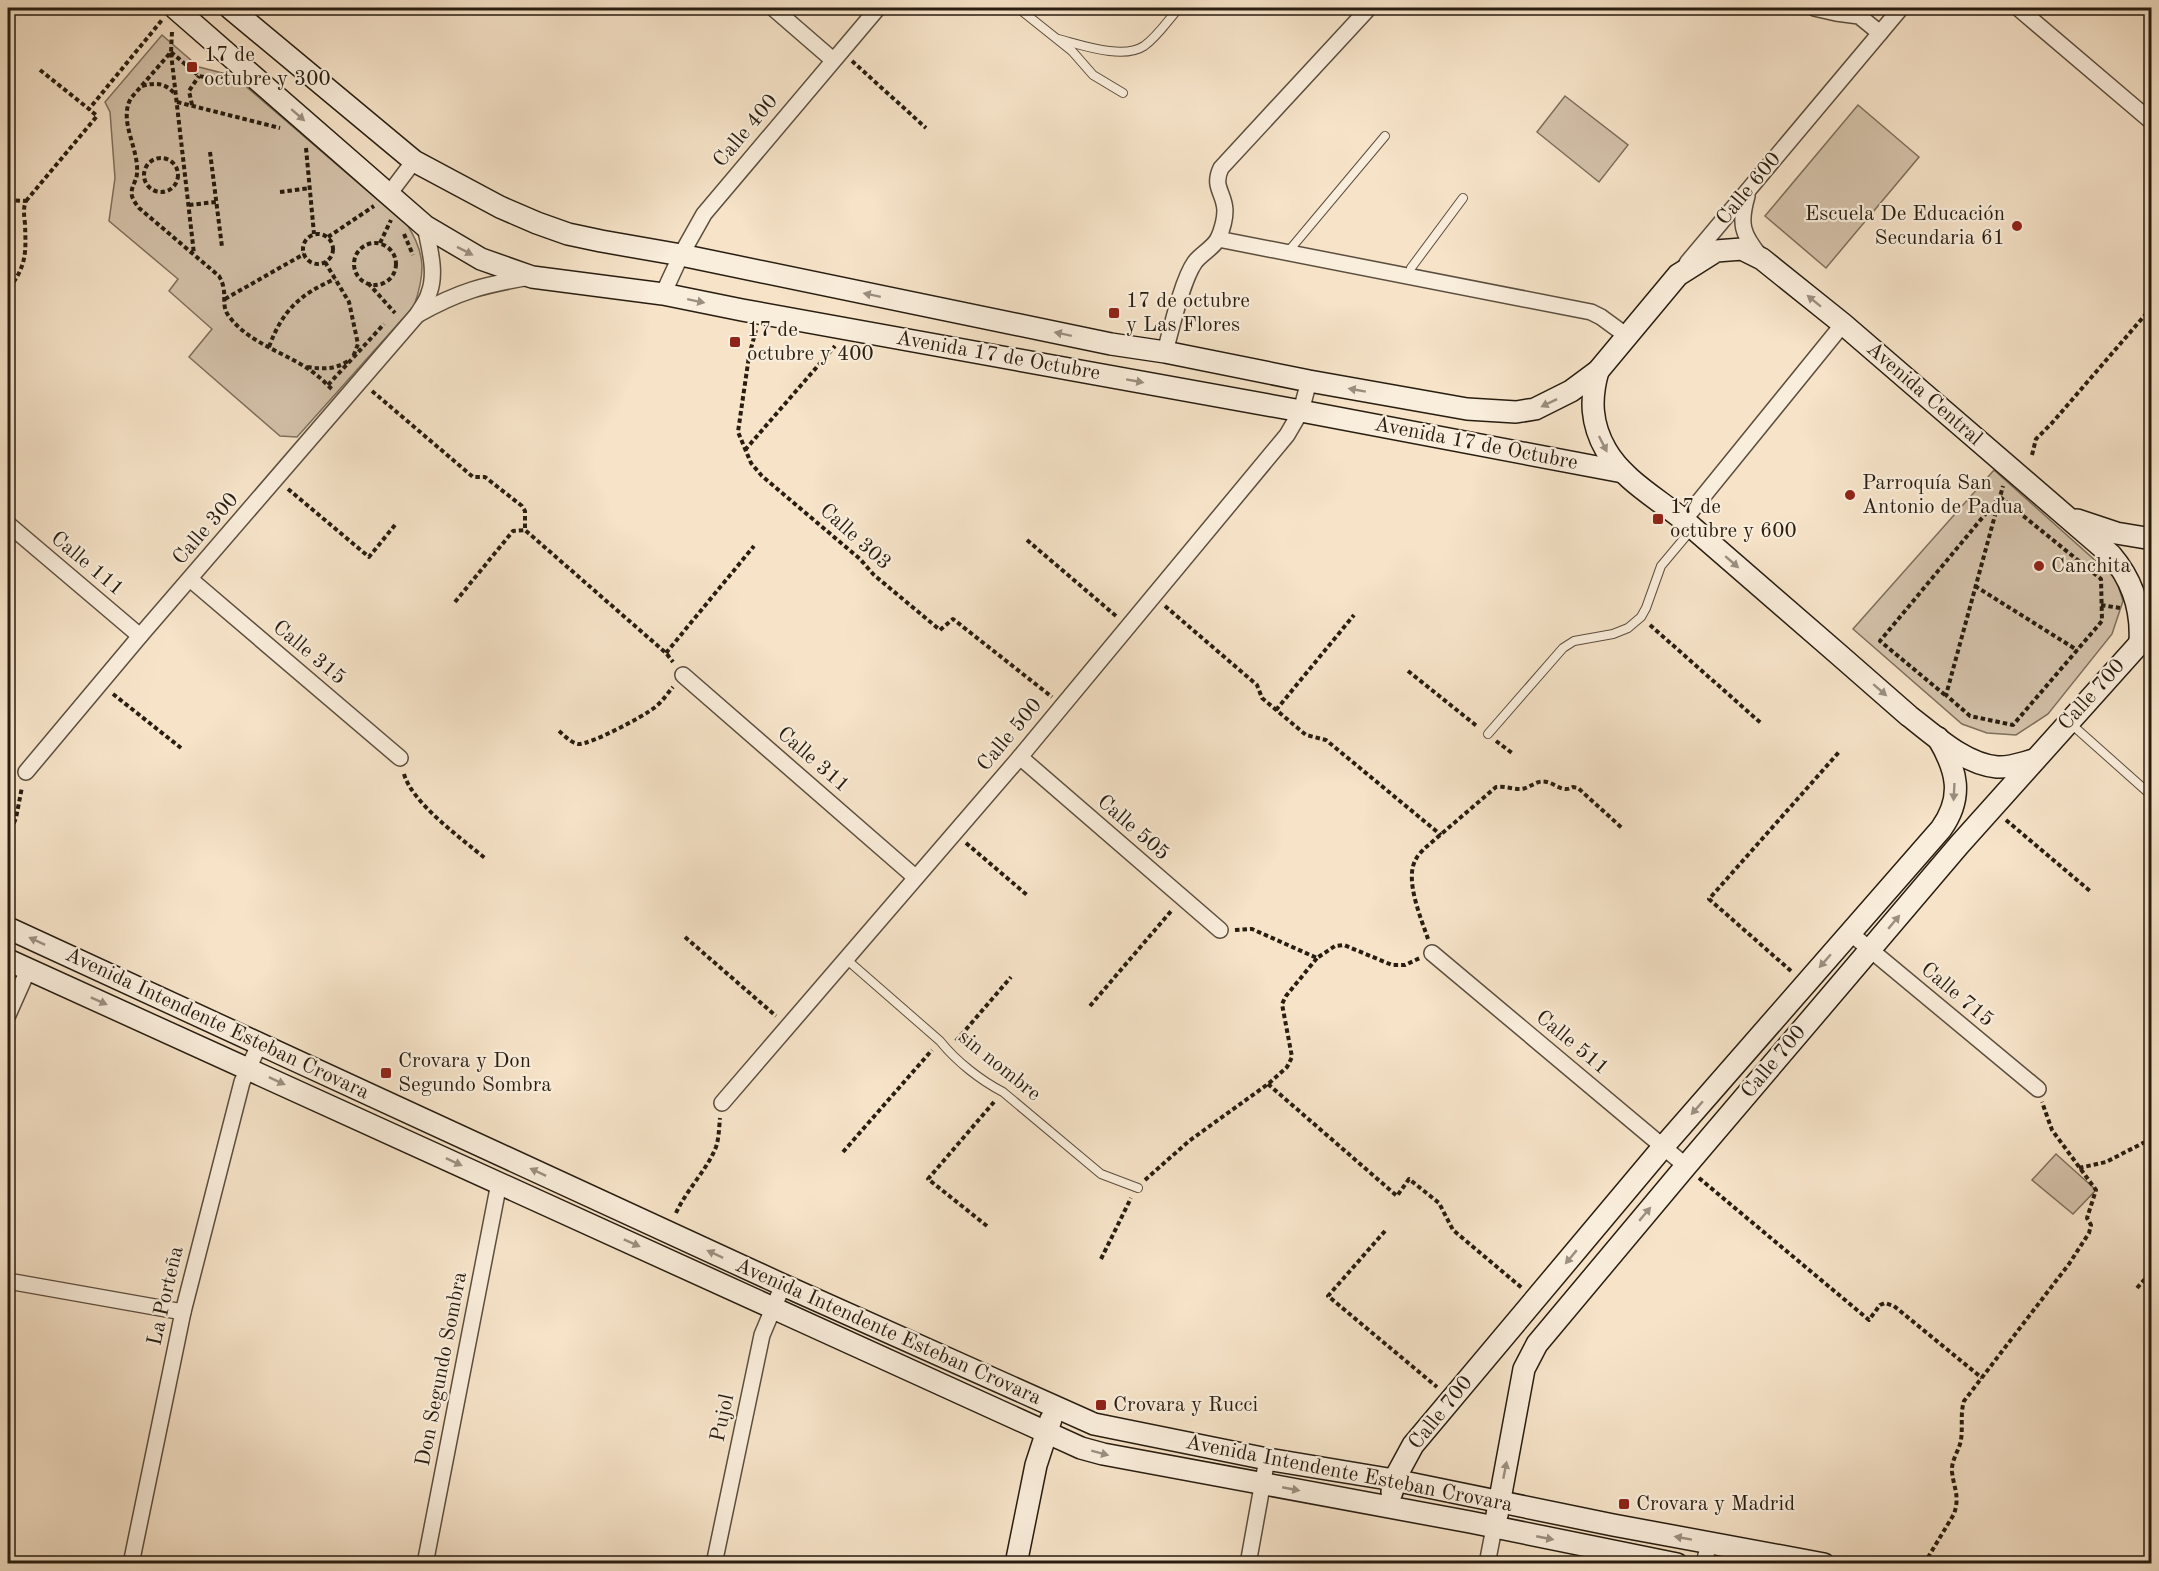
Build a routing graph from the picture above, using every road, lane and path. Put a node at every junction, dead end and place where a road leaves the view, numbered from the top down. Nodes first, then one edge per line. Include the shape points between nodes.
1 (230, 8) edge
2 (773, 8) edge
3 (878, 8) edge
4 (1018, 8) edge
5 (1179, 8) edge
6 (1369, 8) edge
7 (1814, 8) edge
8 (1901, 8) edge
9 (2018, 8) edge
10 (170, 12) edge
11 (172, 30) dead end
12 (1880, 33) junction
13 (1058, 39) junction
14 (171, 52) junction
15 (837, 55) junction
16 (40, 70) dead end
17 (200, 76) junction
18 (232, 83) dead end
19 (141, 86) junction
20 (1123, 93) dead end
21 (176, 95) junction
22 (177, 102) junction
23 (192, 106) junction
24 (89, 109) junction
25 (278, 122) dead end
26 (2151, 122) edge
27 (926, 128) dead end
28 (1384, 136) dead end
29 (210, 152) dead end
30 (315, 153) dead end
31 (414, 160) junction
32 (185, 171) junction
33 (178, 172) junction
34 (310, 188) junction
35 (1748, 190) junction
36 (280, 192) dead end
37 (368, 197) dead end
38 (1463, 198) dead end
39 (8, 200) edge
40 (26, 201) junction
41 (216, 202) junction
42 (189, 205) junction
43 (384, 206) junction
44 (392, 219) junction
45 (425, 226) junction
46 (314, 234) junction
47 (328, 237) junction
48 (1218, 239) junction
49 (380, 243) junction
50 (222, 248) dead end
51 (1287, 253) junction
52 (304, 254) junction
53 (194, 255) junction
54 (681, 255) junction
55 (1762, 259) junction
56 (325, 262) junction
57 (414, 267) dead end
58 (1678, 275) junction
59 (532, 277) junction
60 (1410, 277) junction
61 (335, 279) junction
62 (367, 283) junction
63 (8, 290) edge
64 (663, 294) junction
65 (225, 299) junction
66 (400, 307) dead end
67 (2151, 307) edge
68 (394, 313) junction
69 (762, 314) junction
70 (417, 315) junction
71 (1843, 324) junction
72 (1627, 336) junction
73 (837, 343) dead end
74 (269, 347) junction
75 (1165, 352) junction
76 (353, 359) junction
77 (303, 366) junction
78 (1598, 371) junction
79 (360, 381) junction
80 (1309, 381) junction
81 (328, 385) junction
82 (344, 401) junction
83 (1301, 411) junction
84 (745, 450) junction
85 (2032, 455) dead end
86 (1623, 472) junction
87 (276, 479) junction
88 (2000, 497) junction
89 (2066, 517) junction
90 (8, 524) edge
91 (1688, 524) junction
92 (395, 525) dead end
93 (525, 530) junction
94 (2151, 539) edge
95 (1027, 540) dead end
96 (754, 546) dead end
97 (190, 579) junction
98 (1975, 586) junction
99 (1154, 596) junction
100 (455, 602) dead end
101 (2101, 605) junction
102 (2120, 608) dead end
103 (1354, 615) dead end
104 (1641, 617) junction
105 (1128, 626) junction
106 (140, 636) junction
107 (2146, 636) edge
108 (2077, 650) junction
109 (666, 653) junction
110 (1408, 671) dead end
111 (683, 675) junction
112 (100, 684) junction
113 (1946, 695) junction
114 (1062, 705) junction
115 (1276, 710) junction
116 (2069, 722) junction
117 (1762, 724) dead end
118 (559, 731) dead end
119 (1488, 734) junction
120 (1938, 738) junction
121 (182, 748) dead end
122 (1839, 752) dead end
123 (1512, 753) dead end
124 (400, 758) joint
125 (1020, 758) junction
126 (2034, 760) junction
127 (26, 772) joint
128 (2151, 796) edge
129 (1991, 808) junction
130 (1622, 828) dead end
131 (954, 832) junction
132 (1441, 835) junction
133 (8, 837) edge
134 (486, 859) dead end
135 (915, 877) junction
136 (2090, 891) dead end
137 (1027, 895) dead end
138 (1182, 898) junction
139 (8, 928) edge
140 (1220, 930) joint
141 (1849, 932) junction
142 (685, 937) dead end
143 (1870, 950) junction
144 (1432, 953) junction
145 (1317, 958) junction
146 (846, 959) junction
147 (8, 960) edge
148 (28, 970) junction
149 (1011, 977) dead end
150 (1805, 984) junction
151 (1090, 1006) dead end
152 (8, 1015) edge
153 (788, 1026) junction
154 (940, 1041) junction
155 (260, 1043) junction
156 (948, 1051) junction
157 (248, 1067) junction
158 (1268, 1084) junction
159 (2038, 1089) joint
160 (1003, 1092) junction
161 (722, 1103) joint
162 (2151, 1141) edge
163 (1663, 1147) junction
164 (843, 1152) dead end
165 (1686, 1166) junction
166 (2079, 1168) junction
167 (499, 1183) junction
168 (1138, 1188) junction
169 (676, 1214) dead end
170 (987, 1226) dead end
171 (1385, 1232) dead end
172 (1101, 1259) dead end
173 (2151, 1271) edge
174 (8, 1281) edge
175 (783, 1285) junction
176 (2137, 1288) dead end
177 (1536, 1299) junction
178 (772, 1307) junction
179 (183, 1312) junction
180 (1982, 1378) junction
181 (1451, 1399) junction
182 (1056, 1407) junction
183 (1045, 1432) junction
184 (1267, 1459) junction
185 (1394, 1480) junction
186 (1263, 1483) junction
187 (1499, 1502) junction
188 (1389, 1509) junction
189 (1494, 1528) junction
190 (1709, 1542) junction
191 (131, 1563) edge
192 (425, 1563) edge
193 (714, 1563) edge
194 (1016, 1563) edge
195 (1248, 1563) edge
196 (1487, 1563) edge
197 (1677, 1563) edge
198 (1704, 1563) edge
199 (1824, 1563) edge
200 (1924, 1563) edge

1 - 31 main road, Avenida 17 de Octubre
2 - 15 street
3 - 15 street, Calle 400
4 - 13 lane
5 - 13 lane via 1150,41 1132,51 1119,52
6 - 48 street via 1221,168 1217,185 1225,209
7 - 12 street via 1858,16
8 - 12 street, Calle 600
9 - 26 street
10 - 24 path
10 -> 43 main road, Avenida 17 de Octubre
11 - 14 path
12 - 35 street, Calle 600
13 - 20 lane via 1093,75
14 - 17 path
14 - 19 path
14 - 21 path
15 - 27 path
15 - 54 street, Calle 400 via 704,214
16 - 24 path
17 - 18 path
17 - 23 path via 189,91
19 - 21 path via 159,83
19 - 53 path via 127,105 137,173 132,194 139,208
21 - 22 path
22 - 23 path
22 - 32 path
23 - 25 path via 287,129
24 - 40 path via 98,116
28 - 51 lane
29 - 41 path
30 - 34 path via 306,145
31 - 43 street
31 - 54 main road, Avenida 17 de Octubre via 500,207 567,234
32 - 33 path
32 - 42 path
33 - 33 path via 174,163 158,157 148,163 144,180 151,189 167,191 175,184
34 - 36 path
34 - 46 path
35 - 55 street via 1743,227
35 - 58 street, Calle 600
37 - 43 path
38 - 60 lane via 1411,268
39 - 40 path
40 - 63 path via 26,252
41 - 42 path
41 - 50 path
42 - 53 path
43 - 44 path
43 - 45 main road, Avenida 17 de Octubre
43 - 47 path
44 - 49 path
44 - 57 path via 403,233
45 -> 59 main road, Avenida 17 de Octubre via 481,259
45 - 70 street via 432,278
46 - 47 path
46 - 52 path via 303,244
47 - 56 path via 333,250
48 - 51 street
48 - 75 street via 1189,274
49 - 62 path via 367,245 357,254 355,267
49 - 62 path via 392,251 395,270 387,281
51 - 60 street
52 - 56 path via 315,264
52 - 65 path
53 - 65 path via 219,276
54 - 64 street, Calle 400
75 -> 54 main road, Avenida 17 de Octubre
55 - 58 main road, Avenida Central via 1742,249 1716,251
71 -> 55 main road, Avenida Central
56 - 61 path
58 - 72 main road, Calle 600
59 - 64 main road, Avenida 17 de Octubre
59 - 70 street via 466,290
60 - 72 street via 1591,312
61 - 74 path via 313,289 290,309 276,327
61 - 76 path via 349,302 357,331
62 - 68 path
64 -> 69 main road, Avenida 17 de Octubre
65 - 74 path via 224,308 230,317 252,339
66 - 68 path
67 - 85 path via 2036,439
68 - 76 path
69 -> 83 main road, Avenida 17 de Octubre
69 - 84 path, Calle 303 via 748,356 739,414 738,432
70 - 79 street, Calle 300
71 - 89 main road, Avenida Central
71 - 91 street
72 - 78 main road, Calle 600
73 - 84 path
74 - 77 path
75 - 80 main road, Avenida 17 de Octubre
76 - 77 path via 336,368
76 - 81 path
77 - 81 path
78 -> 80 main road, Avenida 17 de Octubre via 1549,403 1516,412 1467,409
78 -> 86 main road via 1593,415 1607,451
79 - 82 street, Calle 300
79 - 93 path via 474,477 485,477 522,506
80 - 83 street, Calle 500
81 - 82 path
82 - 87 street, Calle 300
83 - 86 main road, Avenida 17 de Octubre
83 - 99 street, Calle 500 via 1287,435
84 - 114 path, Calle 303 via 762,476 940,630 953,619
86 - 91 main road
87 - 92 path via 369,557
87 - 97 street, Calle 300
88 - 98 path
88 - 101 path via 2101,579
88 - 113 path via 1880,640
89 - 94 main road
89 - 107 main road, Avenida Central via 2123,569 2139,606
90 - 106 street, Calle 111
91 - 104 lane via 1661,566
91 -> 120 main road
93 - 100 path via 513,531
93 - 109 path
95 - 105 path
96 - 109 path
97 - 106 street, Calle 300
97 - 124 street, Calle 315
98 - 108 path
98 - 113 path
99 - 105 street, Calle 500
99 - 115 path via 1257,685 1262,698
101 - 102 path
101 - 108 path via 2102,621
103 - 115 path
104 - 117 path
104 - 119 lane via 1621,631 1574,641 1563,648
105 - 114 street, Calle 500
106 - 112 street, Calle 300
107 - 116 main road, Calle 700
108 - 113 path via 2013,725 1970,716
109 - 111 path
110 - 119 path
111 - 118 path via 656,707 592,742 575,743
111 - 135 street, Calle 311
112 - 121 path
112 - 127 street, Calle 300
114 - 125 street, Calle 500
115 - 132 path via 1306,735 1326,740
116 - 126 main road, Calle 700
116 - 128 lane
119 - 123 path
120 - 126 main road via 1959,753 1997,767
120 -> 141 main road, Calle 700 via 1954,769 1954,806 1948,819
122 - 150 path via 1709,899
124 - 134 path via 407,784 422,803
125 - 131 street, Calle 500
125 - 138 street, Calle 505
126 - 129 main road, Calle 700
127 - 133 path
129 - 136 path
143 -> 129 main road, Calle 700
130 - 132 path via 1578,788 1568,790 1539,781 1521,789 1496,787
131 - 135 street, Calle 500
131 - 137 path
132 - 144 path via 1416,859 1412,871 1413,890
135 - 146 street, Calle 500
138 - 140 street, Calle 505
138 - 151 path
155 -> 139 main road, Avenida Intendente Esteban Crovara
140 - 145 path via 1252,929
141 - 143 street, Calle 715
141 -> 150 main road, Calle 700
142 - 153 path
143 - 159 street, Calle 715
143 - 165 main road, Calle 700
144 - 145 path via 1405,965 1392,965 1344,945 1335,946
144 - 163 street, Calle 511
145 - 158 path via 1282,1004 1292,1057 1280,1076
146 - 153 street, Calle 500
146 - 154 lane, sin nombre
147 - 148 main road, Avenida Intendente Esteban Crovara
148 - 152 street
148 -> 157 main road, Avenida Intendente Esteban Crovara
149 - 156 path
150 -> 163 main road, Calle 700
153 - 161 street, Calle 500
154 - 156 lane, sin nombre
154 - 164 path
155 - 157 street, La Porteña
175 -> 155 main road, Avenida Intendente Esteban Crovara
156 - 160 lane, sin nombre
157 -> 167 main road, Avenida Intendente Esteban Crovara
157 - 179 street, La Porteña
158 - 168 path via 1189,1141
158 - 177 path via 1397,1196 1409,1179 1417,1185 1439,1203 1454,1230
159 - 166 path via 2052,1130
160 - 168 lane, sin nombre via 1101,1173
160 - 170 path via 928,1179
161 - 169 path via 717,1145
162 - 166 path via 2106,1162
163 - 165 street, Calle 511
163 -> 177 main road, Calle 700
165 - 180 path via 1869,1320 1880,1305 1894,1306
187 -> 165 main road, Calle 700 via 1530,1356
166 - 180 path via 2096,1190 2087,1218 2091,1225 2089,1233
167 -> 178 main road, Avenida Intendente Esteban Crovara
167 - 192 street, Don Segundo Sombra
168 - 172 path
171 - 181 path via 1328,1296
173 - 176 path
174 - 179 street
175 - 178 street, Pujol
175 - 182 main road, Avenida Intendente Esteban Crovara
177 - 181 main road, Calle 700
178 - 183 main road, Avenida Intendente Esteban Crovara
178 - 193 street, Pujol via 762,1335
179 - 191 street, La Porteña
180 - 200 path via 1962,1408 1961,1441 1952,1472 1957,1506
181 - 185 main road, Calle 700 via 1413,1445
182 - 183 main road
182 - 184 main road, Avenida Intendente Esteban Crovara via 1094,1424
183 -> 186 main road, Avenida Intendente Esteban Crovara via 1103,1454
183 - 194 main road
184 - 185 main road, Avenida Intendente Esteban Crovara
184 - 186 street
185 - 187 main road, Avenida Intendente Esteban Crovara
185 - 188 main road, Calle 700
186 -> 188 main road, Avenida Intendente Esteban Crovara
186 - 195 street
187 - 189 main road, Calle 700
190 -> 187 main road, Avenida Intendente Esteban Crovara
188 - 189 main road, Avenida Intendente Esteban Crovara
189 - 196 street
189 -> 197 main road, Avenida Intendente Esteban Crovara
190 - 198 street
190 - 199 main road, Avenida Intendente Esteban Crovara

